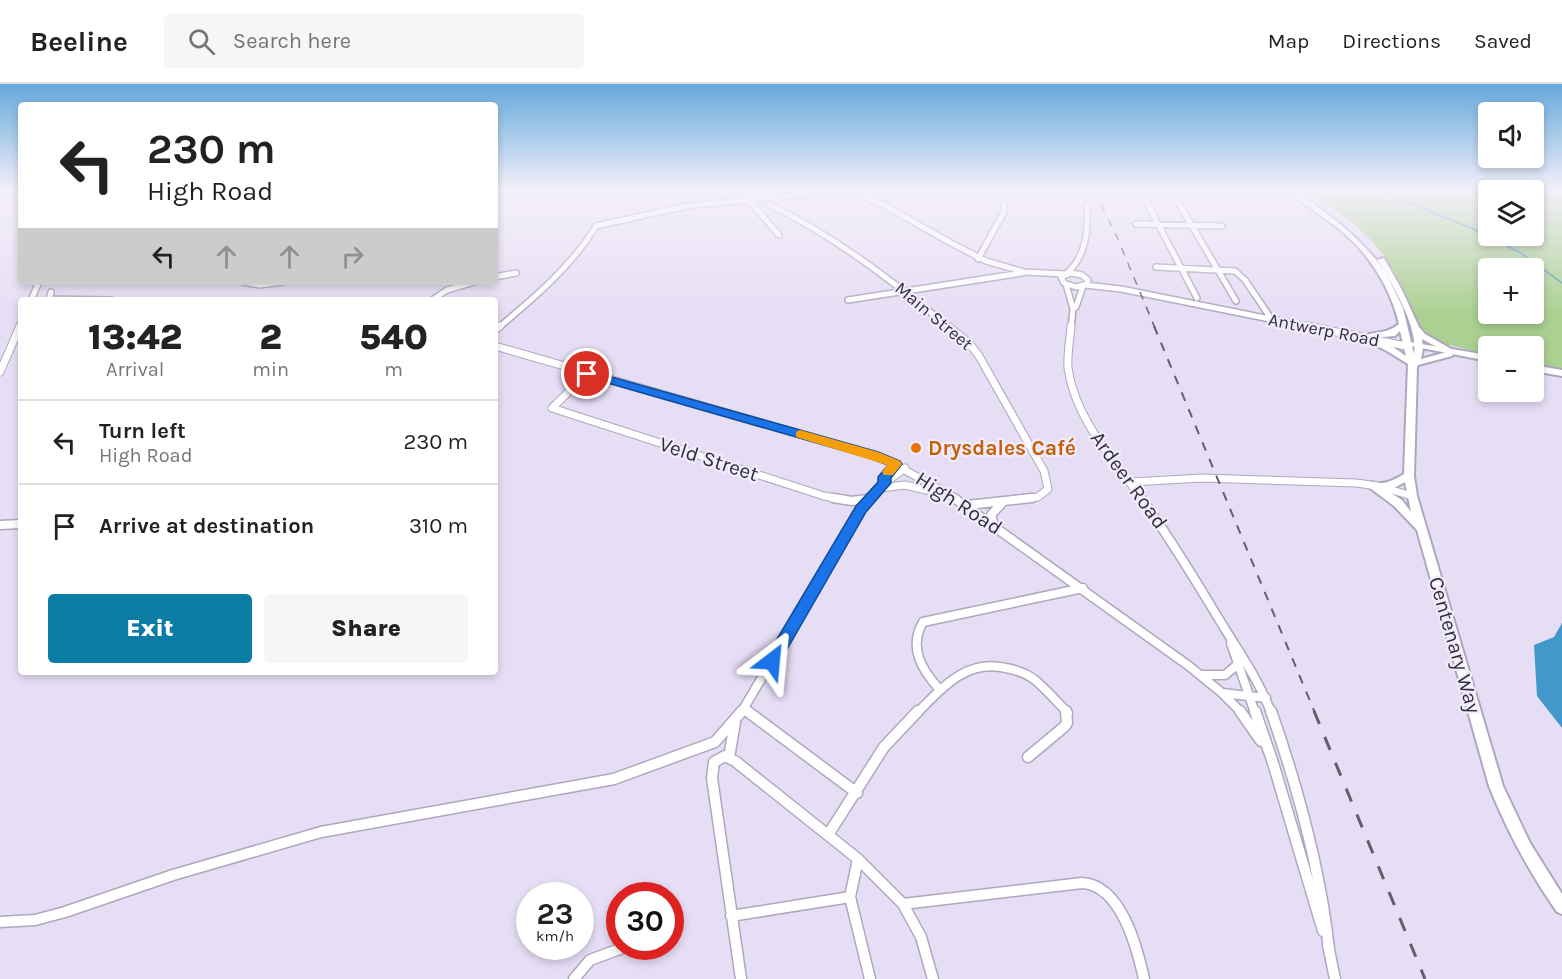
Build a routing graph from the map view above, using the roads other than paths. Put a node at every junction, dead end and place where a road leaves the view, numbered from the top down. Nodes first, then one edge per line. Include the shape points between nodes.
1 (592, 232) edge
2 (820, 232) edge
3 (930, 232) edge
4 (993, 232) edge
5 (1087, 232) edge
6 (1162, 232) edge
7 (1196, 232) edge
8 (1346, 232) edge
9 (1356, 232) edge
10 (1080, 257) junction
11 (978, 260) junction
12 (990, 265) junction
13 (1156, 267) dead end
14 (1181, 268) junction
15 (1218, 270) junction
16 (1029, 272) junction
17 (516, 273) dead end
18 (1042, 274) junction
19 (1066, 274) junction
20 (498, 276) edge
21 (994, 278) junction
22 (1085, 282) junction
23 (1065, 283) junction
24 (464, 285) edge
25 (51, 292) dead end
26 (907, 293) junction
27 (50, 297) edge
28 (436, 297) edge
29 (1160, 297) junction
30 (1197, 298) dead end
31 (848, 300) dead end
32 (1236, 301) dead end
33 (1258, 305) junction
34 (1073, 309) junction
35 (1251, 313) junction
36 (1270, 317) junction
37 (1402, 326) junction
38 (1414, 327) junction
39 (498, 328) edge
40 (18, 330) edge
41 (1368, 337) junction
42 (1406, 344) junction
43 (1419, 347) junction
44 (498, 349) edge
45 (1449, 352) junction
46 (1478, 357) edge
47 (1413, 364) junction
48 (1544, 370) edge
49 (0, 372) edge
50 (1561, 373) edge
51 (587, 374) junction
52 (896, 464) junction
53 (905, 468) junction
54 (1409, 476) junction
55 (1132, 482) junction
56 (883, 485) junction
57 (1375, 485) junction
58 (947, 495) junction
59 (1412, 496) junction
60 (868, 500) junction
61 (1003, 502) junction
62 (967, 505) junction
63 (18, 524) edge
64 (0, 525) edge
65 (994, 525) junction
66 (1422, 529) junction
67 (1083, 588) junction
68 (1230, 638) junction
69 (1237, 665) junction
70 (1200, 675) junction
71 (940, 690) junction
72 (1222, 693) junction
73 (1249, 696) junction
74 (1266, 698) junction
75 (744, 709) junction
76 (735, 722) junction
77 (1028, 757) dead end
78 (729, 758) junction
79 (1273, 763) junction
80 (857, 793) junction
81 (828, 835) junction
82 (858, 859) junction
83 (850, 897) junction
84 (903, 904) junction
85 (1562, 907) edge
86 (731, 916) junction
87 (0, 922) edge
88 (1329, 949) junction
89 (606, 953) edge
90 (573, 979) edge
91 (741, 979) edge
92 (870, 979) edge
93 (933, 979) edge
94 (1144, 979) edge
95 (1335, 979) edge

1 - 39 street via 568,263
2 - 26 street, Main Street
3 - 11 street
4 - 11 street
5 - 10 street
6 - 14 street
7 - 15 street
8 - 37 main road, Centenary Way via 1382,273 1399,308
9 - 38 main road, Centenary Way via 1391,274
10 - 19 street
10 - 22 street
11 - 12 street
12 - 16 street
12 - 21 street
13 - 14 street
14 - 15 street
14 - 30 street
15 - 32 street
15 - 33 street via 1244,276
16 - 18 street
16 - 21 street
17 - 20 street
18 - 19 street
18 - 23 street
19 - 22 street
19 - 23 street via 1061,277
21 - 26 street
22 - 23 street
22 - 29 street, Antwerp Road
22 - 34 street, Ardeer Road
23 - 34 street, Ardeer Road
24 - 28 street
25 - 27 street
26 - 31 street
26 - 61 street, Main Street via 969,343 979,356 1048,479 1044,494
29 - 35 street, Antwerp Road
29 - 41 street, Antwerp Road
33 - 35 street
33 - 36 street
34 - 55 street, Ardeer Road via 1068,364 1073,392 1092,430
35 - 36 street, Antwerp Road
36 - 41 street, Antwerp Road
37 - 41 main road via 1392,334
37 - 42 main road, Centenary Way
38 - 43 main road, Centenary Way
38 - 45 main road
40 - 49 street
41 - 42 street, Antwerp Road
41 - 47 main road
42 - 43 main road, Antwerp Road
42 - 47 main road, Centenary Way
43 - 45 main road, Antwerp Road
43 - 47 main road, Centenary Way
44 - 51 street, High Road
45 - 46 main road, Antwerp Road
45 - 47 main road
47 - 54 main road, Centenary Way
48 - 50 main road
51 - 52 street, High Road
51 - 60 street, Veld Street via 552,408 824,496
52 - 53 street, High Road
52 - 56 street via 884,477
53 - 56 street
53 - 58 street, High Road
54 - 57 main road via 1392,485
54 - 59 main road, Centenary Way
55 - 57 street via 1202,478
55 - 68 street, Ardeer Road
56 - 58 street via 905,485
56 - 60 street
57 - 59 street
57 - 66 main road
58 - 62 street, High Road
59 - 66 main road, Centenary Way
60 - 75 street
61 - 62 street
61 - 65 street via 991,515
62 - 65 street, High Road
63 - 64 street
65 - 67 street, High Road
66 - 85 main road, Centenary Way via 1496,786 1533,864
67 - 70 street, High Road
67 - 71 street via 923,622 916,636 915,651 926,676
68 - 69 street, Ardeer Road
68 - 74 street, Ardeer Road
69 - 70 street via 1224,676
69 - 73 street, Ardeer Road
70 - 72 street, High Road
71 - 77 street via 964,672 983,665 1021,671 1035,681 1065,708 1068,718 1064,727
71 - 80 street via 884,747
72 - 73 street
72 - 79 street, High Road via 1253,727
73 - 74 street
73 - 79 street, Ardeer Road
74 - 88 street, Ardeer Road via 1289,762 1324,902
75 - 76 street
75 - 80 street
76 - 78 street
76 - 87 street via 715,742 614,778 321,832 173,875 65,912 35,920
78 - 81 street
78 - 86 street via 719,757 714,762 712,778
79 - 88 street, Ardeer Road
80 - 81 street
81 - 82 street
82 - 83 street
82 - 84 street
83 - 86 street
83 - 92 street
84 - 93 street via 921,937
84 - 94 street via 1092,884 1100,887 1125,922
86 - 91 street
88 - 95 street, Ardeer Road
89 - 90 street via 587,962

